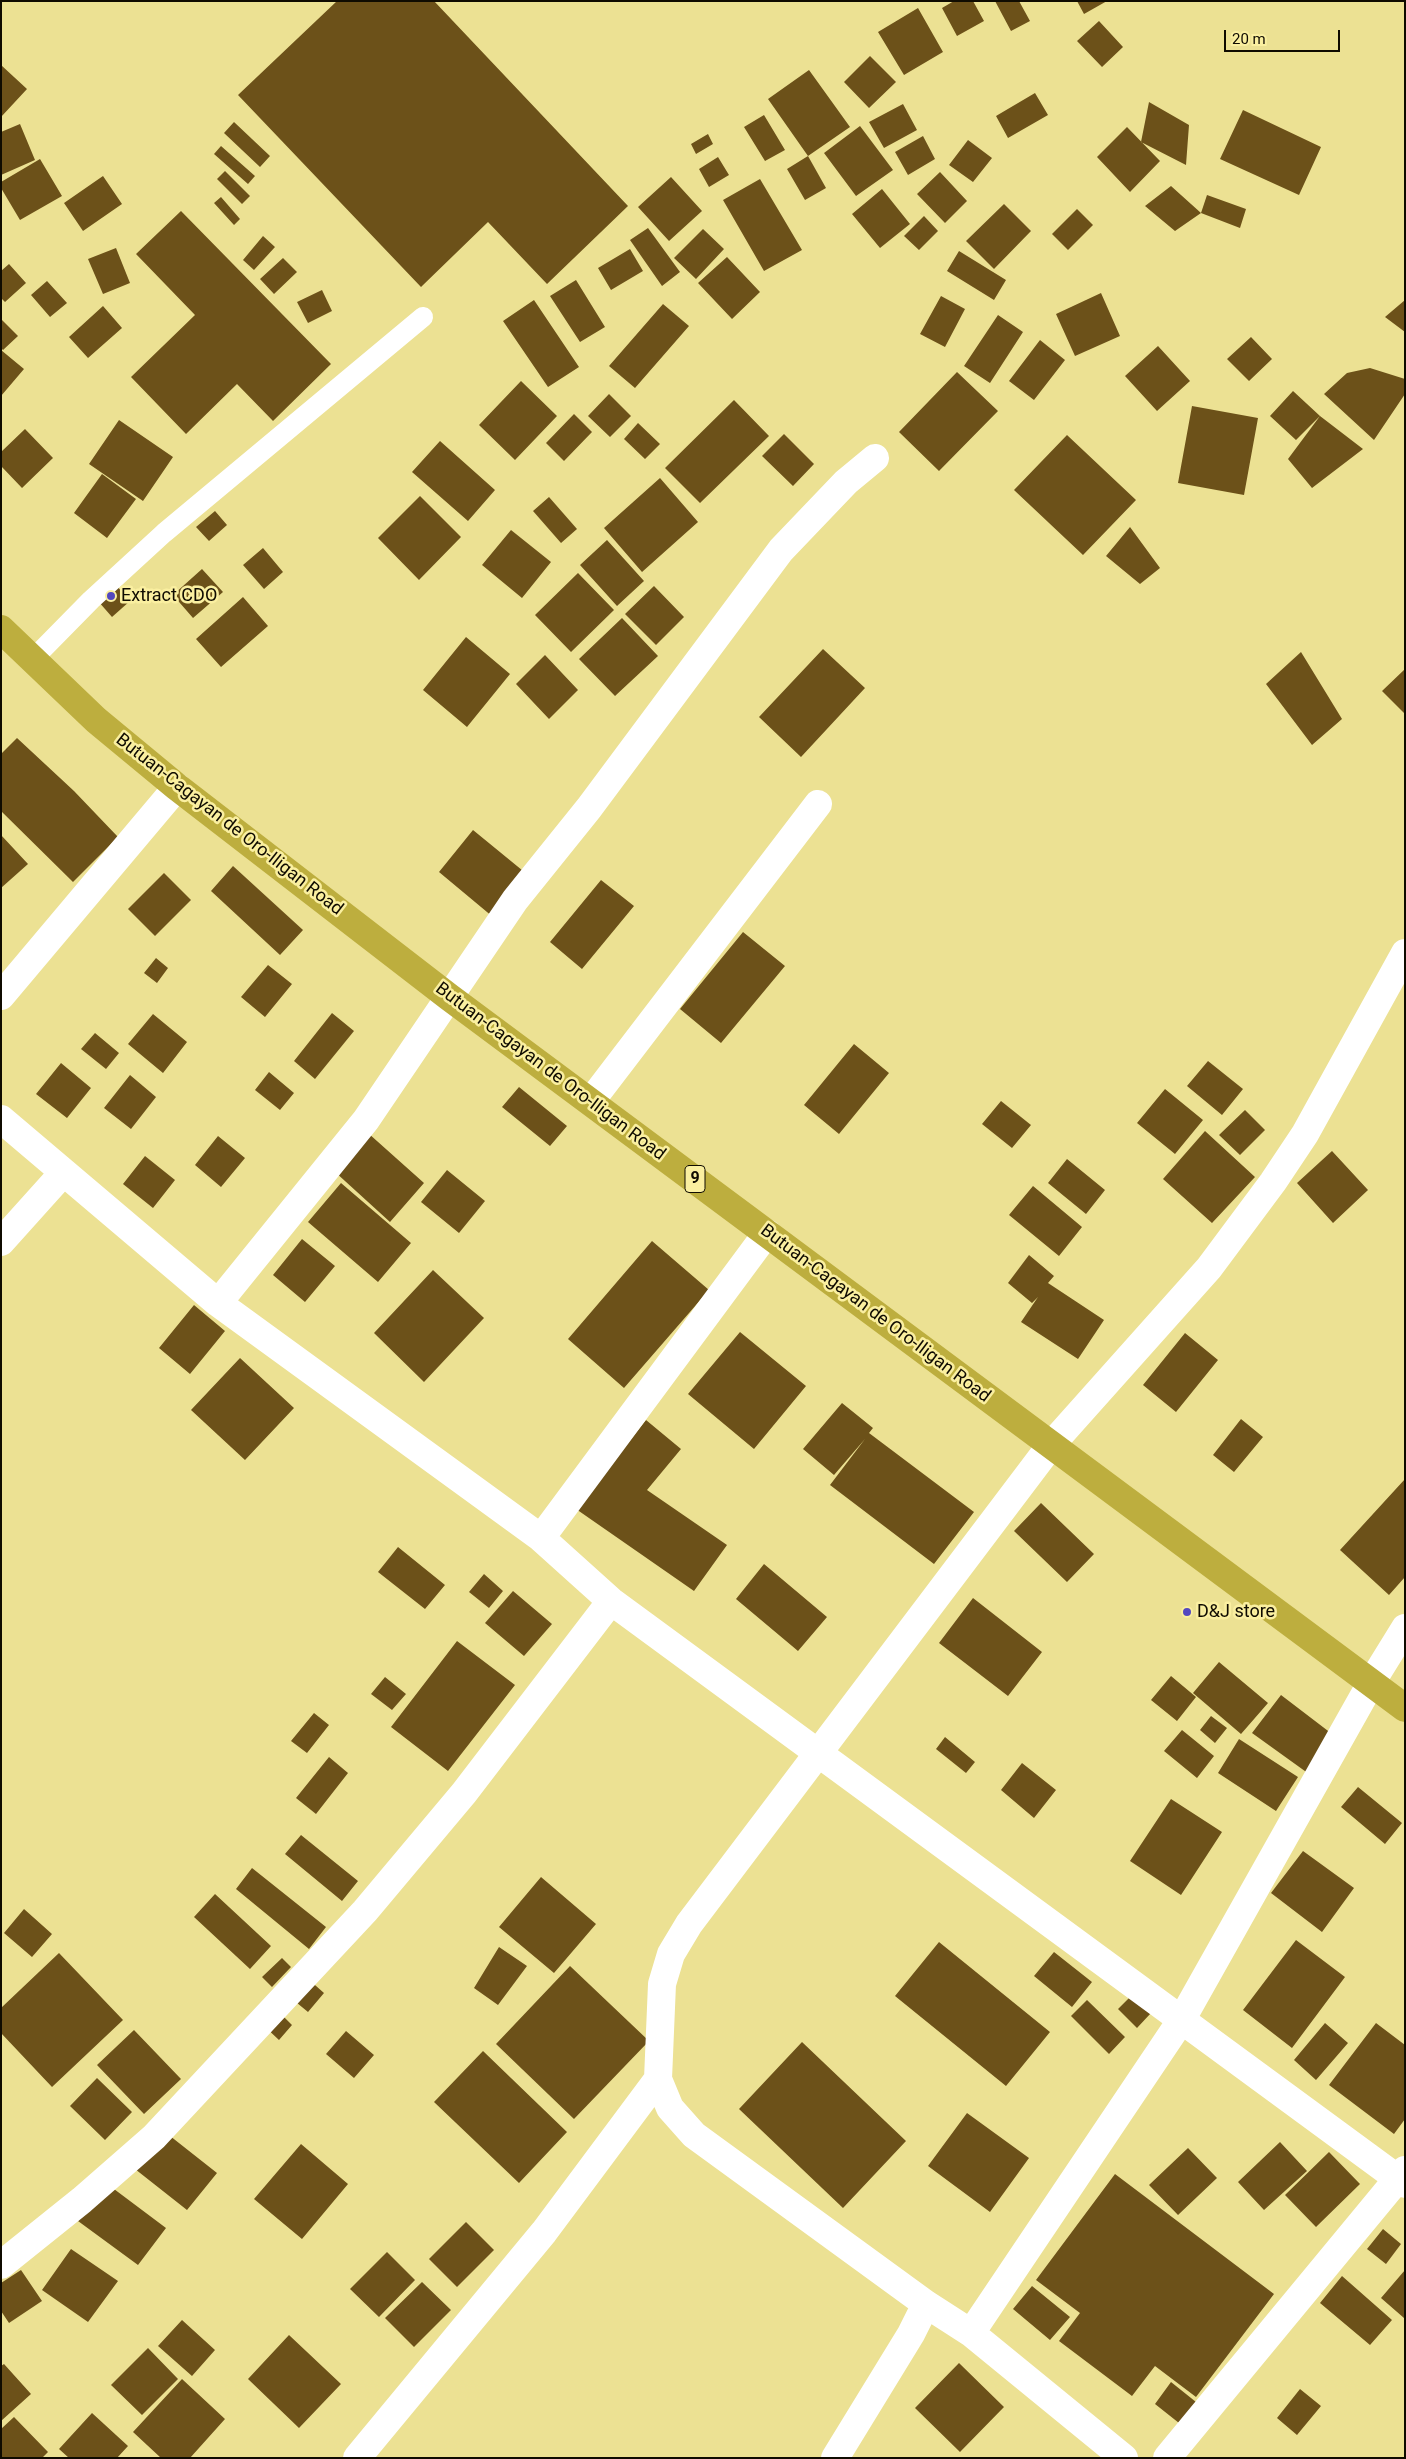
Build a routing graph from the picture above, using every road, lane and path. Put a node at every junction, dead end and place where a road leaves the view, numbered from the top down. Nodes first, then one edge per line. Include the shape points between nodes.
1 (423, 317) dead end
2 (875, 458) dead end
3 (1, 629) edge
4 (32, 660) junction
5 (177, 786) junction
6 (818, 804) dead end
7 (1405, 953) edge
8 (1, 996) edge
9 (449, 997) junction
10 (591, 1101) junction
11 (1, 1119) edge
12 (64, 1172) junction
13 (767, 1233) junction
14 (1, 1242) edge
15 (218, 1303) junction
16 (1051, 1445) junction
17 (541, 1538) junction
18 (611, 1601) junction
19 (1405, 1628) edge
20 (1371, 1683) junction
21 (1405, 1708) edge
22 (819, 1754) junction
23 (1182, 2019) junction
24 (658, 2079) junction
25 (1402, 2178) edge
26 (1, 2266) edge
27 (926, 2304) junction
28 (971, 2333) junction
29 (357, 2458) edge
30 (835, 2458) edge
31 (1124, 2458) edge
32 (1167, 2458) edge

1 - 4 lane via 164,533
2 - 9 street via 846,482 781,550 601,793 515,900
3 - 4 highway, Butuan-Cagayan de Oro-Iligan Road / 9
4 - 5 highway, Butuan-Cagayan de Oro-Iligan Road / 9 via 96,720
5 - 8 street
5 - 9 highway, Butuan-Cagayan de Oro-Iligan Road / 9
6 - 10 street
7 - 16 street via 1305,1134 1273,1182 1209,1268
9 - 10 highway, Butuan-Cagayan de Oro-Iligan Road / 9
9 - 15 street via 366,1120
10 - 13 highway, Butuan-Cagayan de Oro-Iligan Road / 9
11 - 12 street
12 - 14 street
12 - 15 street
13 - 16 highway, Butuan-Cagayan de Oro-Iligan Road / 9
13 - 17 street
15 - 17 street
16 - 20 highway, Butuan-Cagayan de Oro-Iligan Road / 9
16 - 22 street
17 - 18 street
18 - 22 street
18 - 26 street via 464,1793 365,1911 154,2137
19 - 20 street
20 - 21 highway, Butuan-Cagayan de Oro-Iligan Road / 9
20 - 23 street
22 - 23 street
22 - 24 street via 689,1924 671,1954 662,1984
23 - 25 street
23 - 28 street
24 - 27 street via 670,2108 694,2135
24 - 29 street via 544,2232
25 - 32 street
27 - 28 street
27 - 30 street via 912,2334
28 - 31 street

